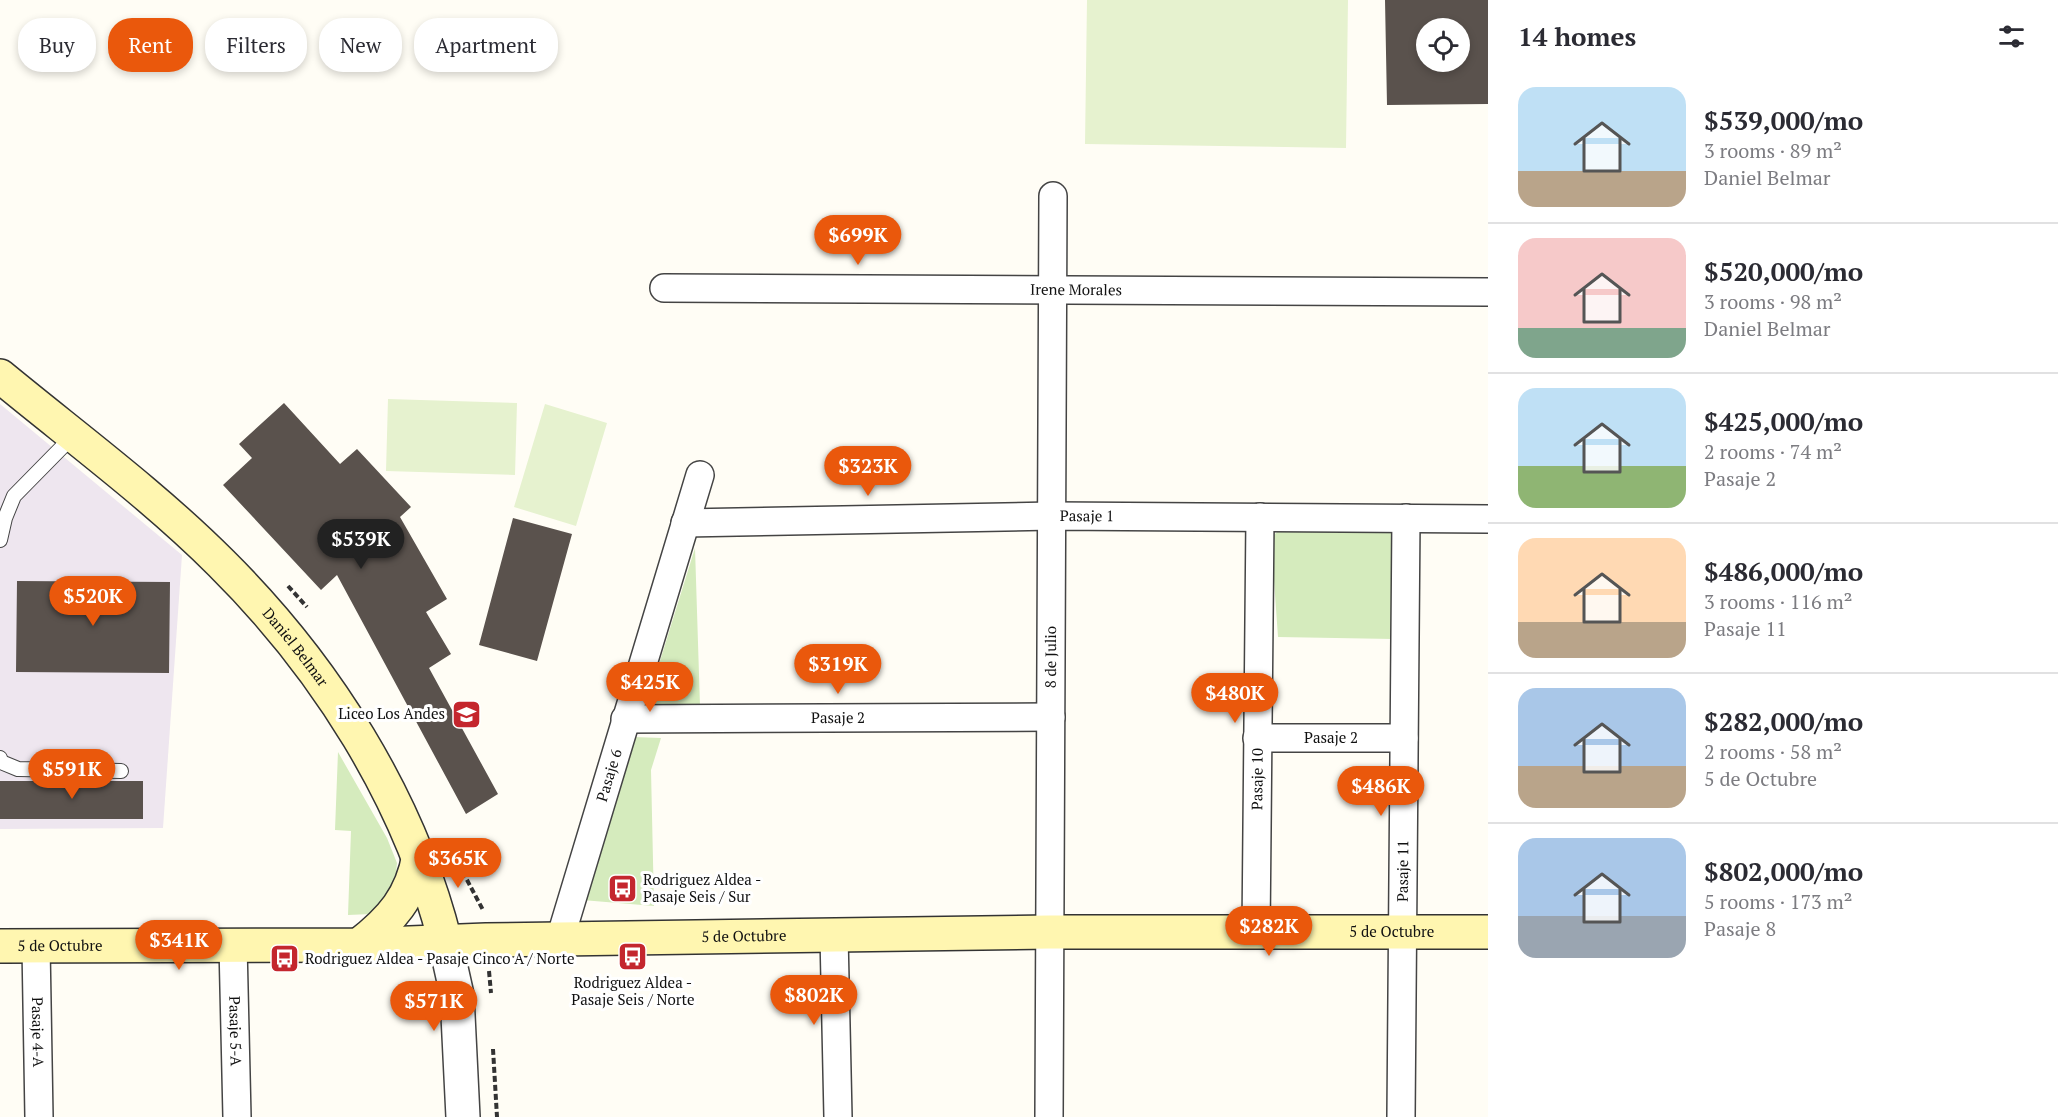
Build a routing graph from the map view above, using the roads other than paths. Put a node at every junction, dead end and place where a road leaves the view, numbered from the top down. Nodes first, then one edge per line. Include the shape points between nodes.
1 (1053, 196) dead end
2 (664, 288) dead end
3 (1053, 289) junction
4 (1488, 292) edge
5 (0, 376) edge
6 (73, 436) junction
7 (700, 475) dead end
8 (1052, 516) junction
9 (1260, 517) junction
10 (1406, 518) junction
11 (1488, 519) edge
12 (685, 523) junction
13 (0, 540) edge
14 (1051, 717) junction
15 (625, 719) junction
16 (1257, 738) junction
17 (1404, 738) junction
18 (0, 758) edge
19 (121, 771) dead end
20 (418, 855) junction
21 (1049, 932) junction
22 (1256, 932) junction
23 (1402, 932) junction
24 (1488, 932) edge
25 (834, 935) junction
26 (560, 939) junction
27 (445, 941) junction
28 (233, 945) junction
29 (359, 945) junction
30 (0, 946) edge
31 (36, 946) junction
32 (39, 1117) edge
33 (237, 1117) edge
34 (463, 1117) edge
35 (838, 1117) edge
36 (1049, 1117) edge
37 (1401, 1117) edge

1 - 3 street, 8 de Julio
2 - 3 street, Irene Morales
3 - 4 street, Irene Morales
3 - 8 street, 8 de Julio
5 - 6 main road, Daniel Belmar
6 - 13 lane via 14,496
6 - 20 main road, Daniel Belmar via 198,542 289,638 361,742
7 - 12 street, Pasaje 6
8 - 9 street, Pasaje 1
8 - 12 street, Pasaje 1
8 - 14 street, 8 de Julio
9 - 10 street, Pasaje 1
9 - 16 street, Pasaje 10
10 - 11 street, Pasaje 1
10 - 17 street, Pasaje 11
12 - 15 street, Pasaje 6
14 - 15 street, Pasaje 2
14 - 21 street, 8 de Julio
15 - 26 street, Pasaje 6
16 - 17 street, Pasaje 2
16 - 22 street, Pasaje 10
17 - 23 street, Pasaje 11
18 - 19 lane via 18,769
20 - 27 main road, Daniel Belmar via 436,902
20 - 29 main road via 416,873 399,907
21 - 22 main road, 5 de Octubre
21 - 25 main road, 5 de Octubre
21 - 36 street, 8 de Julio
22 - 23 main road, 5 de Octubre
23 - 24 main road, 5 de Octubre
23 - 37 street, Pasaje 11
25 - 26 main road, 5 de Octubre
25 - 35 street
26 - 27 main road, 5 de Octubre
27 - 29 main road, 5 de Octubre
27 - 34 street, Daniel Belmar via 457,995
28 - 29 main road, 5 de Octubre
28 - 31 main road, 5 de Octubre
28 - 33 street, Pasaje 5-A
30 - 31 main road, 5 de Octubre
31 - 32 street, Pasaje 4-A

